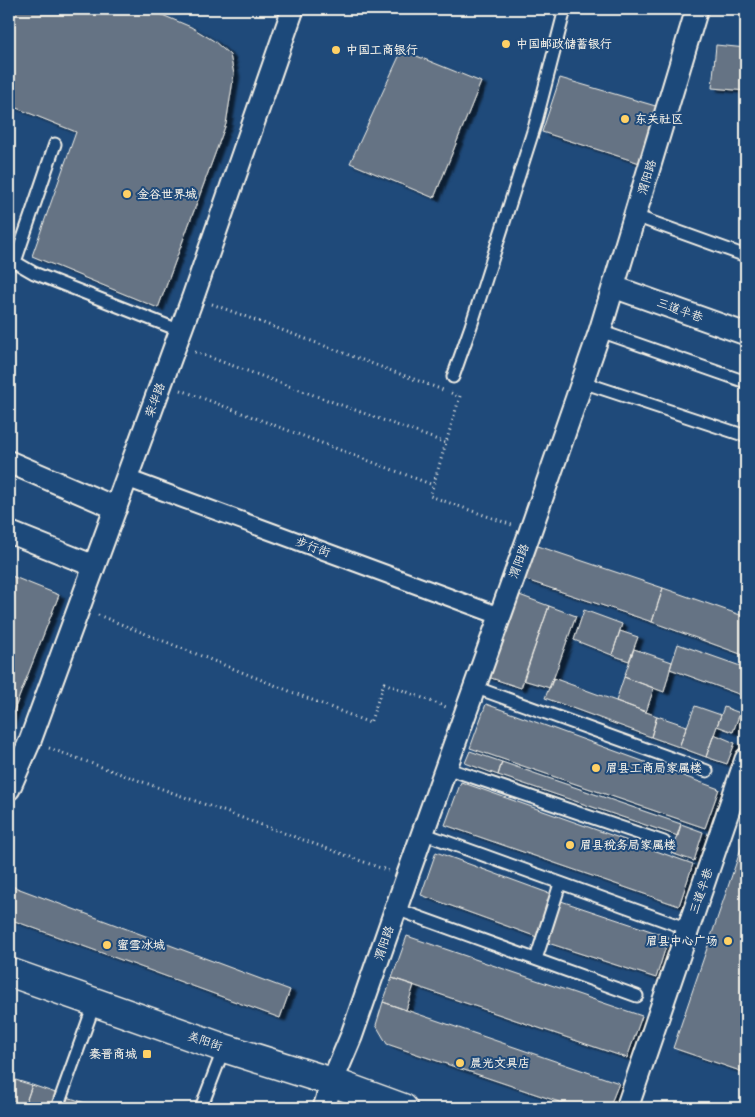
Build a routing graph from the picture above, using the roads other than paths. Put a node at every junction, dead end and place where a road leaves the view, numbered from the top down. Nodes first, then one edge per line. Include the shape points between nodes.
1 (293, 9) edge
2 (565, 9) edge
3 (697, 9) edge
4 (55, 144) dead end
5 (635, 216) junction
6 (746, 256) edge
7 (614, 287) junction
8 (600, 331) junction
9 (746, 334) edge
10 (178, 338) junction
11 (453, 377) road end
12 (582, 382) junction
13 (746, 382) edge
14 (746, 436) edge
15 (9, 462) edge
16 (126, 478) junction
17 (116, 508) junction
18 (9, 532) edge
19 (94, 566) junction
20 (500, 616) junction
21 (474, 687) junction
22 (746, 759) edge
23 (446, 768) junction
24 (707, 771) dead end
25 (9, 789) edge
26 (422, 834) junction
27 (664, 842) dead end
28 (560, 884) junction
29 (396, 909) junction
30 (688, 929) junction
31 (536, 960) junction
32 (9, 972) edge
33 (637, 996) dead end
34 (95, 1002) junction
35 (224, 1048) junction
36 (332, 1082) junction
37 (57, 1108) edge
38 (201, 1108) edge
39 (324, 1108) edge
40 (403, 1108) edge
41 (627, 1108) edge

1 - 10 street, 荣华路
2 - 11 lane via 535,126
3 - 5 street, 渭阳路
4 - 10 lane via 15,262
5 - 6 lane
5 - 7 street, 渭阳路
7 - 8 street, 渭阳路
7 - 9 street, 三道半巷
8 - 12 street, 渭阳路
8 - 13 lane
10 - 16 street, 荣华路
12 - 14 lane
12 - 20 street, 渭阳路
15 - 17 street
16 - 17 street, 荣华路
16 - 20 street, 步行街
17 - 19 street, 荣华路
18 - 19 street
19 - 25 street, 荣华路
20 - 21 street, 渭阳路
21 - 23 street, 渭阳路
21 - 24 lane
22 - 30 street, 三道半巷
23 - 26 street, 渭阳路
23 - 27 lane
26 - 28 lane
26 - 29 street, 渭阳路
28 - 30 lane
28 - 31 lane
29 - 31 lane
29 - 36 street, 渭阳路
30 - 41 street, 三道半巷
31 - 33 lane
32 - 34 main road, 美阳街
34 - 35 main road, 美阳街
34 - 37 lane
35 - 36 main road, 美阳街
35 - 38 lane
36 - 39 street, 渭阳路
36 - 40 main road, 美阳街

